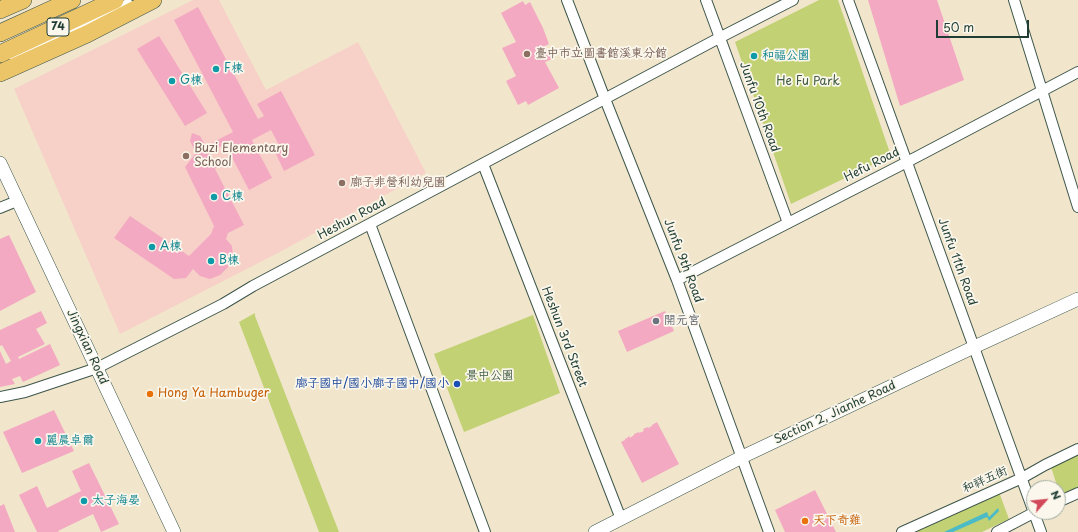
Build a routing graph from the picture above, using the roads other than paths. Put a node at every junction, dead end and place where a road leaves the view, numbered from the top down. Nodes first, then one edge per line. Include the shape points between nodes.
1 (23, 0) edge
2 (72, 0) edge
3 (116, 0) edge
4 (136, 0) edge
5 (153, 0) edge
6 (567, 0) edge
7 (706, 0) edge
8 (793, 0) edge
9 (848, 0) edge
10 (1014, 0) edge
11 (0, 10) edge
12 (0, 33) edge
13 (719, 38) junction
14 (0, 54) edge
15 (0, 64) edge
16 (1078, 72) edge
17 (0, 73) edge
18 (1042, 91) junction
19 (605, 99) junction
20 (0, 162) edge
21 (906, 162) junction
22 (483, 164) junction
23 (17, 201) junction
24 (1078, 206) edge
25 (0, 208) edge
26 (788, 223) junction
27 (370, 224) junction
28 (677, 280) junction
29 (1078, 299) edge
30 (974, 347) junction
31 (97, 368) junction
32 (0, 397) edge
33 (1078, 449) edge
34 (742, 457) junction
35 (1022, 478) junction
36 (1026, 489) edge
37 (1078, 493) edge
38 (1066, 498) edge
39 (1026, 516) edge
40 (621, 519) junction
41 (1037, 520) edge
42 (174, 532) edge
43 (485, 532) edge
44 (595, 532) edge
45 (770, 532) edge
46 (902, 532) edge
47 (997, 532) edge
48 (1041, 532) edge

1 - 11 highway
2 - 12 highway, 74
3 - 14 highway, 74
4 - 15 street
5 - 17 highway via 87,34
6 - 19 street, Junfu 9th Road
7 - 13 street, Junfu 10th Road
8 - 13 street, Heshun Road
9 - 21 street, Junfu 11th Road
10 - 18 street
13 - 19 street, Heshun Road
13 - 26 street, Junfu 10th Road
16 - 18 street, Hefu Road
18 - 21 street, Hefu Road
18 - 24 street
19 - 22 street, Heshun Road
19 - 28 street, Junfu 9th Road
20 - 23 street, Jingxian Road
21 - 26 street, Hefu Road
21 - 30 street, Junfu 11th Road
22 - 27 street, Heshun Road
22 - 40 street, Heshun 3rd Street
23 - 25 street
23 - 31 street, Jingxian Road
26 - 28 street, Hefu Road
27 - 31 street, Heshun Road via 223,304
27 - 43 street
28 - 34 street, Junfu 9th Road
29 - 30 street, Section 2, Jianhe Road
30 - 34 street, Section 2, Jianhe Road
30 - 35 street, Junfu 11th Road
31 - 32 street, Heshun Road via 25,392
31 - 42 street, Jingxian Road
33 - 35 street, 和祥五街
34 - 40 street, Section 2, Jianhe Road
34 - 45 street, Junfu 9th Road
35 - 36 street, Junfu 11th Road
35 - 46 street, 和祥五街
37 - 38 street
39 - 47 street
40 - 44 street, Section 2, Jianhe Road
41 - 48 street, Junfu 11th Road

